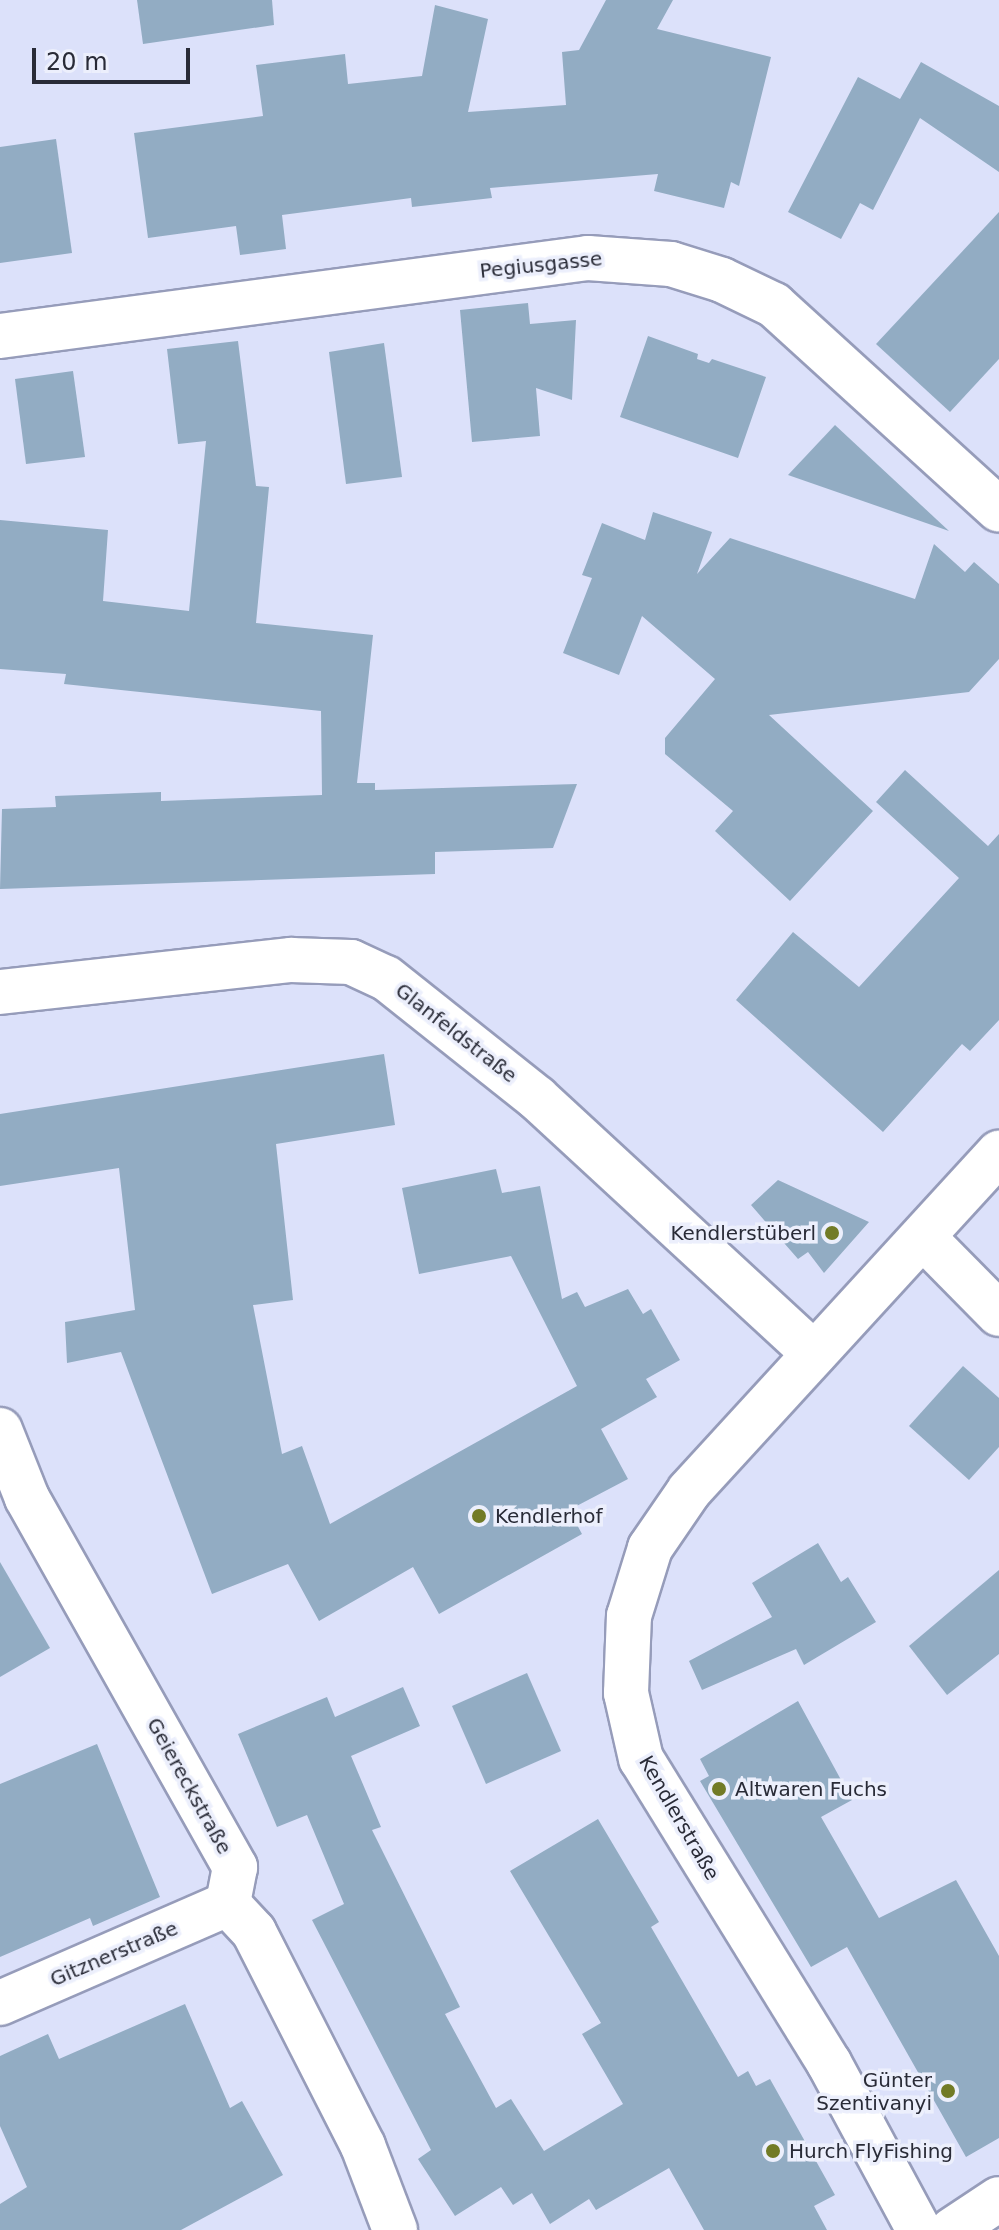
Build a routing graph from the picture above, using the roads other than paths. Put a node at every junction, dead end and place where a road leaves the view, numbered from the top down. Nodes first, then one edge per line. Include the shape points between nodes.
1 (0, 336) edge
2 (999, 510) edge
3 (0, 992) edge
4 (999, 1153) edge
5 (923, 1237) junction
6 (999, 1314) edge
7 (814, 1354) junction
8 (0, 1430) edge
9 (228, 1904) junction
10 (0, 2003) edge
11 (999, 2199) edge
12 (395, 2230) edge
13 (919, 2230) edge
14 (952, 2230) edge

1 - 2 street, Pegiusgasse via 572,259 671,264 774,305
3 - 7 street, Glanfeldstraße via 291,960 351,962 386,978 537,1098
4 - 5 street, Kendlerstraße
5 - 6 street
5 - 7 street, Kendlerstraße
7 - 13 street, Kendlerstraße via 689,1491 650,1548 629,1616 626,1693 641,1759 829,2063
8 - 9 street, Geiereckstraße via 27,1498 235,1867
9 - 10 street, Gitznerstraße
9 - 12 street via 254,1932 363,2146
11 - 14 street

